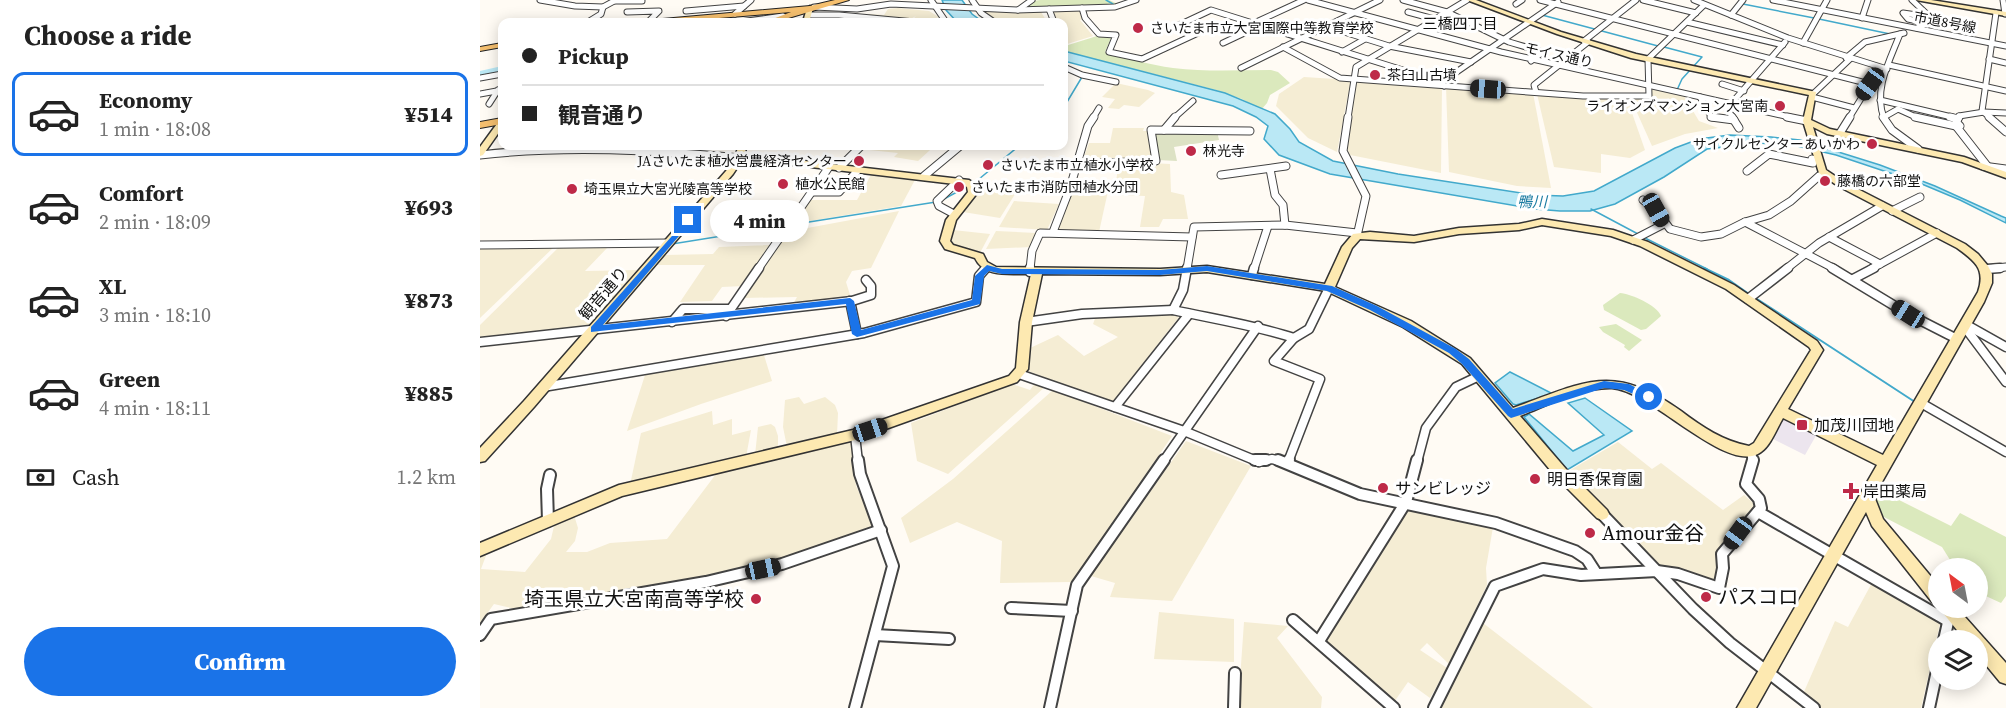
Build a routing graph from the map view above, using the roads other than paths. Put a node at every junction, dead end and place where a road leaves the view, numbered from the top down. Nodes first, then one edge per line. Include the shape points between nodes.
1 (540, 0) edge
2 (615, 0) edge
3 (751, 0) edge
4 (845, 0) edge
5 (931, 0) edge
6 (972, 0) edge
7 (1032, 0) edge
8 (1136, 0) edge
9 (1306, 0) edge
10 (1380, 0) edge
11 (1403, 0) edge
12 (1469, 0) edge
13 (1522, 0) edge
14 (1540, 0) edge
15 (1636, 0) edge
16 (1643, 0) edge
17 (1694, 0) edge
18 (1743, 0) edge
19 (1773, 0) edge
20 (1827, 0) edge
21 (1868, 0) edge
22 (1912, 0) edge
23 (1919, 0) edge
24 (2003, 0) edge
25 (642, 1) edge
26 (830, 2) edge
27 (1559, 2) edge
28 (1946, 2) edge
29 (1516, 4) dead end
30 (1704, 4) junction
31 (744, 6) junction
32 (603, 7) junction
33 (937, 7) junction
34 (976, 8) junction
35 (1082, 8) junction
36 (1049, 9) junction
37 (1017, 10) junction
38 (1822, 10) junction
39 (686, 11) dead end
40 (627, 12) dead end
41 (1408, 12) dead end
42 (1446, 12) junction
43 (1352, 13) junction
44 (1696, 13) junction
45 (1996, 13) junction
46 (735, 14) junction
47 (2006, 14) edge
48 (809, 15) edge
49 (1731, 15) junction
50 (782, 17) joint
51 (1930, 17) junction
52 (594, 18) edge
53 (653, 18) edge
54 (692, 18) edge
55 (774, 18) edge
56 (872, 18) edge
57 (944, 18) edge
58 (989, 18) edge
59 (1052, 18) edge
60 (1613, 18) junction
61 (1862, 18) junction
62 (1434, 19) junction
63 (1530, 22) junction
64 (1687, 22) junction
65 (1928, 23) junction
66 (1256, 25) junction
67 (1325, 27) junction
68 (1917, 28) junction
69 (1414, 31) junction
70 (1674, 34) junction
71 (1900, 34) junction
72 (1788, 38) junction
73 (1299, 39) junction
74 (1365, 39) junction
75 (1504, 39) junction
76 (1586, 41) junction
77 (1224, 43) dead end
78 (1803, 43) junction
79 (1991, 43) junction
80 (1783, 45) junction
81 (498, 46) edge
82 (1389, 46) junction
83 (2006, 46) edge
84 (1283, 47) junction
85 (480, 49) edge
86 (1487, 50) junction
87 (1342, 52) junction
88 (1648, 58) junction
89 (1771, 58) junction
90 (1848, 58) junction
91 (1366, 59) junction
92 (1989, 60) junction
93 (1531, 61) junction
94 (1471, 62) junction
95 (2006, 63) edge
96 (1557, 67) junction
97 (1888, 67) junction
98 (1241, 68) dead end
99 (1068, 69) edge
100 (1833, 74) junction
101 (498, 75) edge
102 (480, 78) edge
103 (1353, 79) junction
104 (1752, 81) junction
105 (1116, 82) dead end
106 (1443, 84) junction
107 (1722, 84) dead end
108 (1647, 86) junction
109 (1985, 86) junction
110 (498, 90) edge
111 (1744, 91) junction
112 (2006, 91) edge
113 (1536, 92) junction
114 (498, 93) edge
115 (480, 94) edge
116 (1813, 95) junction
117 (1700, 97) junction
118 (1193, 100) dead end
119 (1880, 100) junction
120 (489, 104) dead end
121 (1727, 104) junction
122 (1099, 108) dead end
123 (1854, 108) junction
124 (1984, 112) junction
125 (2006, 113) edge
126 (1884, 117) junction
127 (1958, 118) junction
128 (1734, 120) junction
129 (1807, 121) junction
130 (498, 123) edge
131 (480, 125) edge
132 (1956, 126) junction
133 (498, 128) edge
134 (1739, 128) dead end
135 (1164, 130) junction
136 (1250, 132) dead end
137 (2006, 132) edge
138 (1840, 134) junction
139 (1917, 149) junction
140 (525, 150) edge
141 (695, 150) edge
142 (856, 150) edge
143 (955, 150) edge
144 (741, 153) edge
145 (480, 154) edge
146 (1814, 159) junction
147 (1076, 164) junction
148 (1286, 166) dead end
149 (1985, 166) junction
150 (834, 167) junction
151 (1270, 169) junction
152 (2006, 169) edge
153 (858, 170) junction
154 (1747, 171) dead end
155 (1825, 174) junction
156 (1221, 175) dead end
157 (2006, 175) edge
158 (924, 176) junction
159 (959, 180) junction
160 (812, 192) junction
161 (1920, 197) dead end
162 (1643, 200) dead end
163 (1887, 208) junction
164 (954, 214) junction
165 (1745, 222) junction
166 (1664, 224) junction
167 (1285, 225) junction
168 (1268, 226) junction
169 (1053, 232) junction
170 (1937, 233) junction
171 (1357, 235) junction
172 (1192, 237) junction
173 (1829, 237) junction
174 (1633, 240) junction
175 (668, 243) junction
176 (480, 245) edge
177 (1806, 253) junction
178 (1880, 264) junction
179 (987, 267) junction
180 (2006, 267) edge
181 (1987, 269) junction
182 (1187, 270) junction
183 (1034, 272) junction
184 (1252, 275) junction
185 (1853, 279) junction
186 (866, 280) dead end
187 (1329, 288) junction
188 (1748, 298) junction
189 (850, 301) junction
190 (1173, 310) junction
191 (728, 313) junction
192 (1189, 314) junction
193 (1026, 322) junction
194 (1965, 325) junction
195 (1258, 326) junction
196 (594, 330) junction
197 (857, 334) junction
198 (1294, 338) junction
199 (1957, 339) junction
200 (480, 342) edge
201 (2006, 346) edge
202 (1019, 374) junction
203 (1479, 376) junction
204 (2006, 382) edge
205 (543, 387) junction
206 (1921, 404) junction
207 (1115, 407) junction
208 (1781, 411) junction
209 (1511, 414) junction
210 (1184, 431) junction
211 (855, 435) junction
212 (1751, 452) junction
213 (2006, 452) edge
214 (480, 457) edge
215 (1886, 462) junction
216 (1288, 463) junction
217 (550, 475) dead end
218 (1867, 496) junction
219 (1406, 502) junction
220 (1758, 512) junction
221 (1602, 514) joint
222 (548, 521) junction
223 (881, 530) junction
224 (480, 550) edge
225 (1833, 555) junction
226 (1657, 571) junction
227 (1596, 573) junction
228 (1928, 585) edge
229 (1928, 602) edge
230 (1011, 608) dead end
231 (1072, 611) junction
232 (1954, 618) edge
233 (1293, 620) dead end
234 (1965, 630) edge
235 (480, 635) edge
236 (875, 635) junction
237 (949, 639) dead end
238 (1319, 641) junction
239 (1988, 655) edge
240 (1766, 671) junction
241 (1235, 673) dead end
242 (2006, 676) edge
243 (1933, 690) edge
244 (855, 708) edge
245 (1050, 708) edge
246 (1234, 708) edge
247 (1394, 708) edge
248 (1434, 708) edge
249 (1746, 708) edge
250 (1814, 708) edge
251 (1929, 708) edge

1 - 32 street
2 - 25 street
2 - 32 street
3 - 31 street
4 - 26 main road
5 - 33 street
6 - 34 street
7 - 37 street
8 - 35 street via 1116,7
9 - 43 street, モイス通り
9 - 66 street
10 - 43 street
11 - 42 street
12 - 42 street
12 - 63 street
13 - 29 street
14 - 27 street
15 - 60 street
16 - 44 street
17 - 30 street
18 - 49 street
19 - 38 street, 市道8号線
20 - 38 street
21 - 61 street
22 - 51 street
23 - 28 street
24 - 47 street
26 - 48 main road
27 - 60 street
27 - 63 street
28 - 45 street
30 - 44 street
30 - 49 street
31 - 39 street
31 - 46 street
32 - 52 street
33 - 34 street
33 - 48 street via 891,4
33 - 57 street
34 - 37 street
34 - 58 street
35 - 36 street
35 - 66 street via 1099,34 1116,35 1108,52 1142,59 1198,33 1177,26 1210,10
36 - 37 street
36 - 59 street
38 - 61 street, 市道8号線
38 - 78 street
40 - 53 street via 659,11
41 - 62 street
42 - 62 street
42 - 75 street
43 - 67 street
43 - 69 street, モイス通り
44 - 64 street
45 - 47 street
45 - 79 street
46 - 48 main road
46 - 54 main road
48 - 50 main road
48 - 56 street
49 - 72 street
50 - 55 street
51 - 65 street
51 - 65 street via 1903,13 1908,19
60 - 70 street
60 - 76 street
61 - 68 street, 市道8号線
62 - 69 street
63 - 75 street
63 - 76 street
64 - 70 street
64 - 80 street
65 - 68 street
66 - 73 street
66 - 77 street
67 - 73 street
67 - 74 street
68 - 71 street
68 - 79 street, 市道8号線
69 - 82 street
69 - 86 street, モイス通り
70 - 88 street
70 - 89 street
71 - 90 street via 1866,42
71 - 97 street
72 - 78 street
72 - 80 street
73 - 84 street
73 - 87 street
74 - 82 street
74 - 87 street
75 - 86 street
75 - 93 street via 1543,52
76 - 88 street
76 - 96 street
78 - 90 street
79 - 83 street, 市道8号線
79 - 92 street
80 - 89 street
81 - 85 main road
82 - 91 street
82 - 94 street
84 - 98 street
84 - 103 street via 1340,78
86 - 93 street, モイス通り
86 - 94 street
87 - 91 street
88 - 104 street
88 - 108 street
89 - 100 street
89 - 104 street
90 - 97 street
90 - 100 street
91 - 103 street via 1356,67
91 - 106 street
92 - 95 street
92 - 109 street
93 - 96 street, モイス通り
94 - 106 street
96 - 108 street, モイス通り
96 - 113 street via 1534,85
97 - 109 street
97 - 119 street
99 - 105 street
100 - 116 street
100 - 123 street via 1870,84
101 - 102 street
103 - 106 street
103 - 171 street via 1342,151 1366,201
104 - 111 street
104 - 116 street
106 - 113 street
107 - 111 street
108 - 113 street via 1649,96
108 - 117 street, モイス通り
109 - 112 street
109 - 124 street
110 - 115 street
111 - 121 street
114 - 120 street
116 - 123 street
116 - 129 street
117 - 121 street, モイス通り
117 - 128 street via 1712,118
118 - 135 street
119 - 126 street
119 - 127 street
121 - 128 street
121 - 129 street, モイス通り
122 - 147 street via 1088,126
123 - 138 street
124 - 125 street
124 - 127 street
124 - 137 street
126 - 132 street via 1898,109 1921,120
126 - 139 street via 1888,126
127 - 132 street via 1960,126
128 - 134 street
129 - 138 street
129 - 146 street
130 - 131 main road
132 - 149 street
133 - 145 street
135 - 136 street
135 - 147 street via 1150,132 1156,161
138 - 139 street
139 - 149 street
140 - 145 street
141 - 144 street
142 - 150 street
143 - 158 street
144 - 150 street
144 - 175 street, 観音通り
146 - 154 street via 1813,163 1769,154
146 - 155 street
147 - 169 street
148 - 151 street
149 - 152 street
149 - 157 street
150 - 153 street
150 - 160 street
151 - 156 street
151 - 167 street via 1275,195 1283,205
153 - 158 street
153 - 160 street via 839,192
155 - 163 street
155 - 165 street via 1786,205
158 - 159 street
159 - 164 street via 972,186 973,192
159 - 164 street via 937,201
160 - 191 street
161 - 163 street
162 - 166 street via 1656,210
163 - 170 street
163 - 173 street
164 - 179 street via 945,240 949,247 979,256
165 - 166 street via 1721,234 1701,237
165 - 177 street
166 - 174 street
167 - 168 street
167 - 171 street
168 - 172 street via 1194,227
168 - 184 street
169 - 172 street
169 - 183 street via 1040,232 1032,251
170 - 178 street
170 - 181 street via 1968,250
171 - 174 street via 1414,239 1542,222
171 - 187 street via 1347,247
172 - 182 street
173 - 177 street
173 - 178 street
174 - 188 street
175 - 176 street
175 - 196 street, 観音通り
177 - 185 street
177 - 188 street
178 - 185 street
179 - 183 street
179 - 197 street via 979,276 976,302
180 - 181 street
181 - 194 street via 1988,282
182 - 183 street
182 - 184 street
182 - 190 street
183 - 193 street
184 - 187 street
185 - 199 street
186 - 189 street via 871,295
187 - 198 street via 1309,329
187 - 203 street via 1407,324 1452,351
188 - 208 street via 1817,350
189 - 191 street
189 - 197 street
190 - 192 street
190 - 193 street via 1082,314
191 - 196 street
192 - 195 street
192 - 207 street
193 - 202 street
194 - 199 street
194 - 201 street
194 - 204 street
195 - 198 street
195 - 210 street
196 - 200 street
196 - 205 street, 観音通り
197 - 205 street
198 - 216 street via 1274,361 1320,379
199 - 206 street
202 - 207 street
202 - 211 street
203 - 209 street
203 - 219 street via 1456,387 1426,428
205 - 214 street, 観音通り
206 - 213 street
206 - 215 street
207 - 210 street
208 - 212 street via 1759,447
208 - 215 street
209 - 212 street via 1597,385 1619,385 1649,397 1720,443
209 - 221 street
210 - 216 street via 1260,462 1272,459
210 - 231 street via 1077,585
211 - 222 street via 619,491
211 - 223 street via 860,474
212 - 220 street via 1753,461 1746,484 1758,499
215 - 218 street
216 - 219 street via 1360,494
217 - 222 street
218 - 225 street
218 - 228 street via 1877,522
219 - 227 street via 1496,523 1575,551 1587,558
219 - 238 street
220 - 225 street
220 - 226 street via 1722,554 1719,588
221 - 226 street
222 - 224 street
223 - 235 street via 782,564 706,582 491,619
223 - 236 street via 893,566
225 - 229 street
225 - 240 street
226 - 227 street
226 - 240 street via 1716,630
227 - 248 street via 1581,575 1543,569 1495,586
230 - 231 street
231 - 245 street
232 - 234 street
233 - 238 street
236 - 237 street
236 - 244 street
238 - 247 street
239 - 242 street
240 - 249 street
240 - 250 street
241 - 246 street
243 - 251 street

